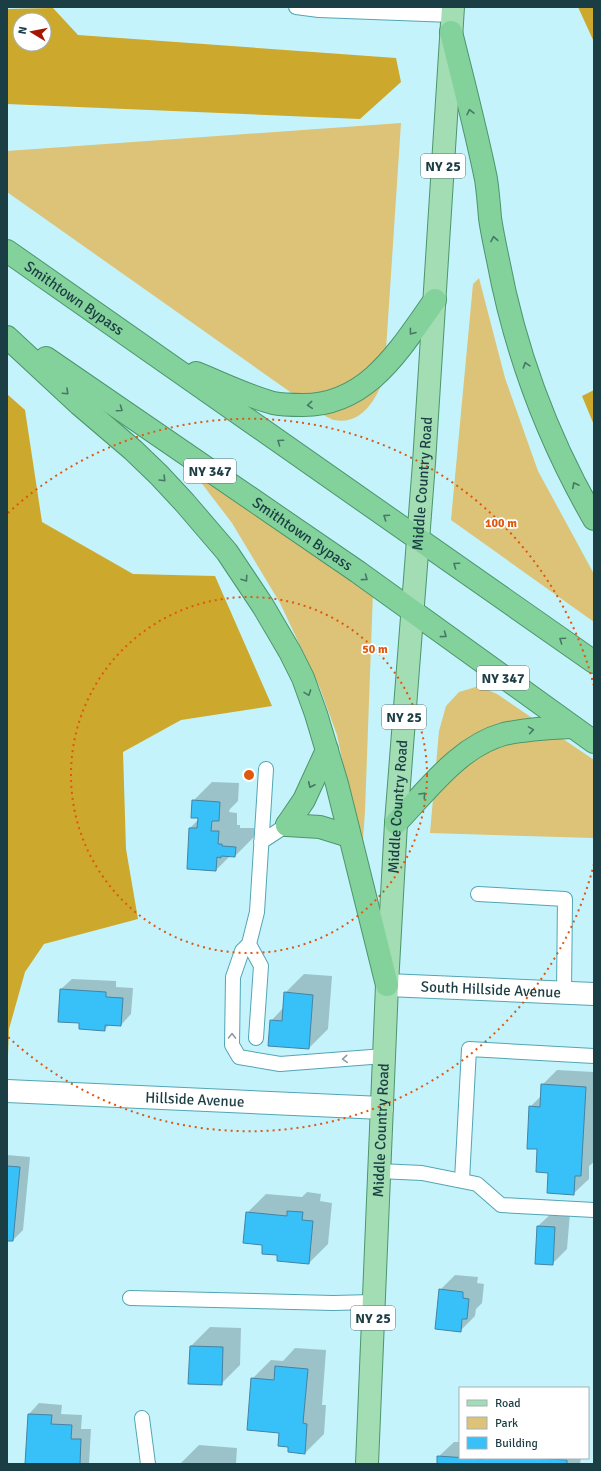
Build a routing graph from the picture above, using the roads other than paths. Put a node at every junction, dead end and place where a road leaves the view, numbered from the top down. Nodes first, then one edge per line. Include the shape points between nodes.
1 (296, 7) edge
2 (358, 9) edge
3 (452, 18) edge
4 (7, 252) edge
5 (435, 300) junction
6 (7, 331) edge
7 (7, 337) edge
8 (164, 361) junction
9 (594, 519) edge
10 (418, 539) junction
11 (413, 612) junction
12 (594, 662) edge
13 (572, 727) junction
14 (594, 742) edge
15 (327, 750) junction
16 (266, 770) dead end
17 (396, 823) junction
18 (287, 825) junction
19 (349, 836) junction
20 (261, 842) junction
21 (478, 894) dead end
22 (249, 944) junction
23 (387, 985) junction
24 (564, 992) junction
25 (594, 994) edge
26 (256, 1038) dead end
27 (384, 1056) junction
28 (594, 1056) edge
29 (7, 1091) edge
30 (382, 1108) junction
31 (379, 1171) junction
32 (462, 1180) junction
33 (594, 1210) edge
34 (130, 1298) dead end
35 (373, 1302) junction
36 (142, 1418) dead end
37 (148, 1464) edge
38 (367, 1464) edge

1 - 2 lane via 319,10
2 - 3 lane
3 - 5 main road, Middle Country Road / NY 25
9 -> 3 highway via 562,460 530,380 516,336 498,261 486,181
4 - 8 highway, Smithtown Bypass
5 -> 8 highway via 379,373 357,390 321,403 274,403
5 - 10 main road, Middle Country Road / NY 25
6 -> 11 highway, Smithtown Bypass / NY 347
7 -> 15 highway via 159,475 227,552 290,652 302,678
10 -> 8 highway, Smithtown Bypass
10 - 11 main road, Middle Country Road / NY 25
12 -> 10 highway, Smithtown Bypass
11 -> 13 highway, Smithtown Bypass / NY 347
11 - 17 main road, Middle Country Road / NY 25
13 - 14 highway, Smithtown Bypass / NY 347
17 -> 13 highway via 460,758 489,740 539,728
15 -> 18 highway via 304,800
15 - 19 highway
16 - 20 lane
17 - 23 main road, Middle Country Road / NY 25
18 - 19 highway via 320,828
18 - 20 lane
19 - 23 highway
20 - 22 lane via 257,912
21 - 24 lane via 565,899
22 - 26 lane via 261,966
27 -> 22 lane via 280,1064 239,1057 232,1045 233,977 242,951
23 - 24 street, South Hillside Avenue
23 - 27 main road, Middle Country Road / NY 25
24 - 25 street, South Hillside Avenue
27 - 30 main road, Middle Country Road / NY 25
28 - 32 lane via 470,1049
29 - 30 street, Hillside Avenue
30 - 31 main road, Middle Country Road / NY 25
31 - 32 lane via 422,1173
31 - 35 main road, Middle Country Road / NY 25
32 - 33 lane via 477,1184 501,1205
34 - 35 lane
35 - 38 main road, Middle Country Road / NY 25
36 - 37 lane

